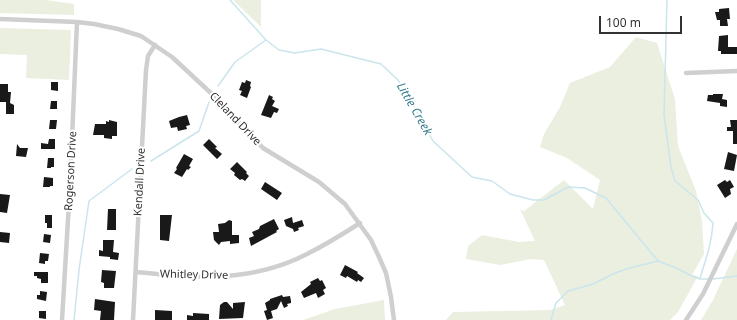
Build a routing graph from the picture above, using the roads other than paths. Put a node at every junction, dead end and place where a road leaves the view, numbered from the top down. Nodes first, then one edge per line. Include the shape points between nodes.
1 (0, 19) edge
2 (77, 22) junction
3 (155, 45) junction
4 (737, 71) edge
5 (686, 73) dead end
6 (360, 223) junction
7 (737, 224) edge
8 (136, 272) junction
9 (62, 320) edge
10 (133, 320) edge
11 (394, 320) edge
12 (686, 320) edge

1 - 2 street, Cleland Drive
2 - 3 street, Cleland Drive via 118,29 140,36
2 - 9 street, Rogerson Drive
3 - 6 street, Cleland Drive via 192,75 263,148 333,192
3 - 8 street, Kendall Drive via 148,56 146,70
4 - 5 street
6 - 8 street, Whitley Drive via 286,264 244,275 204,277
6 - 11 street, Cleland Drive via 386,273
7 - 12 street via 703,294
8 - 10 street, Kendall Drive

